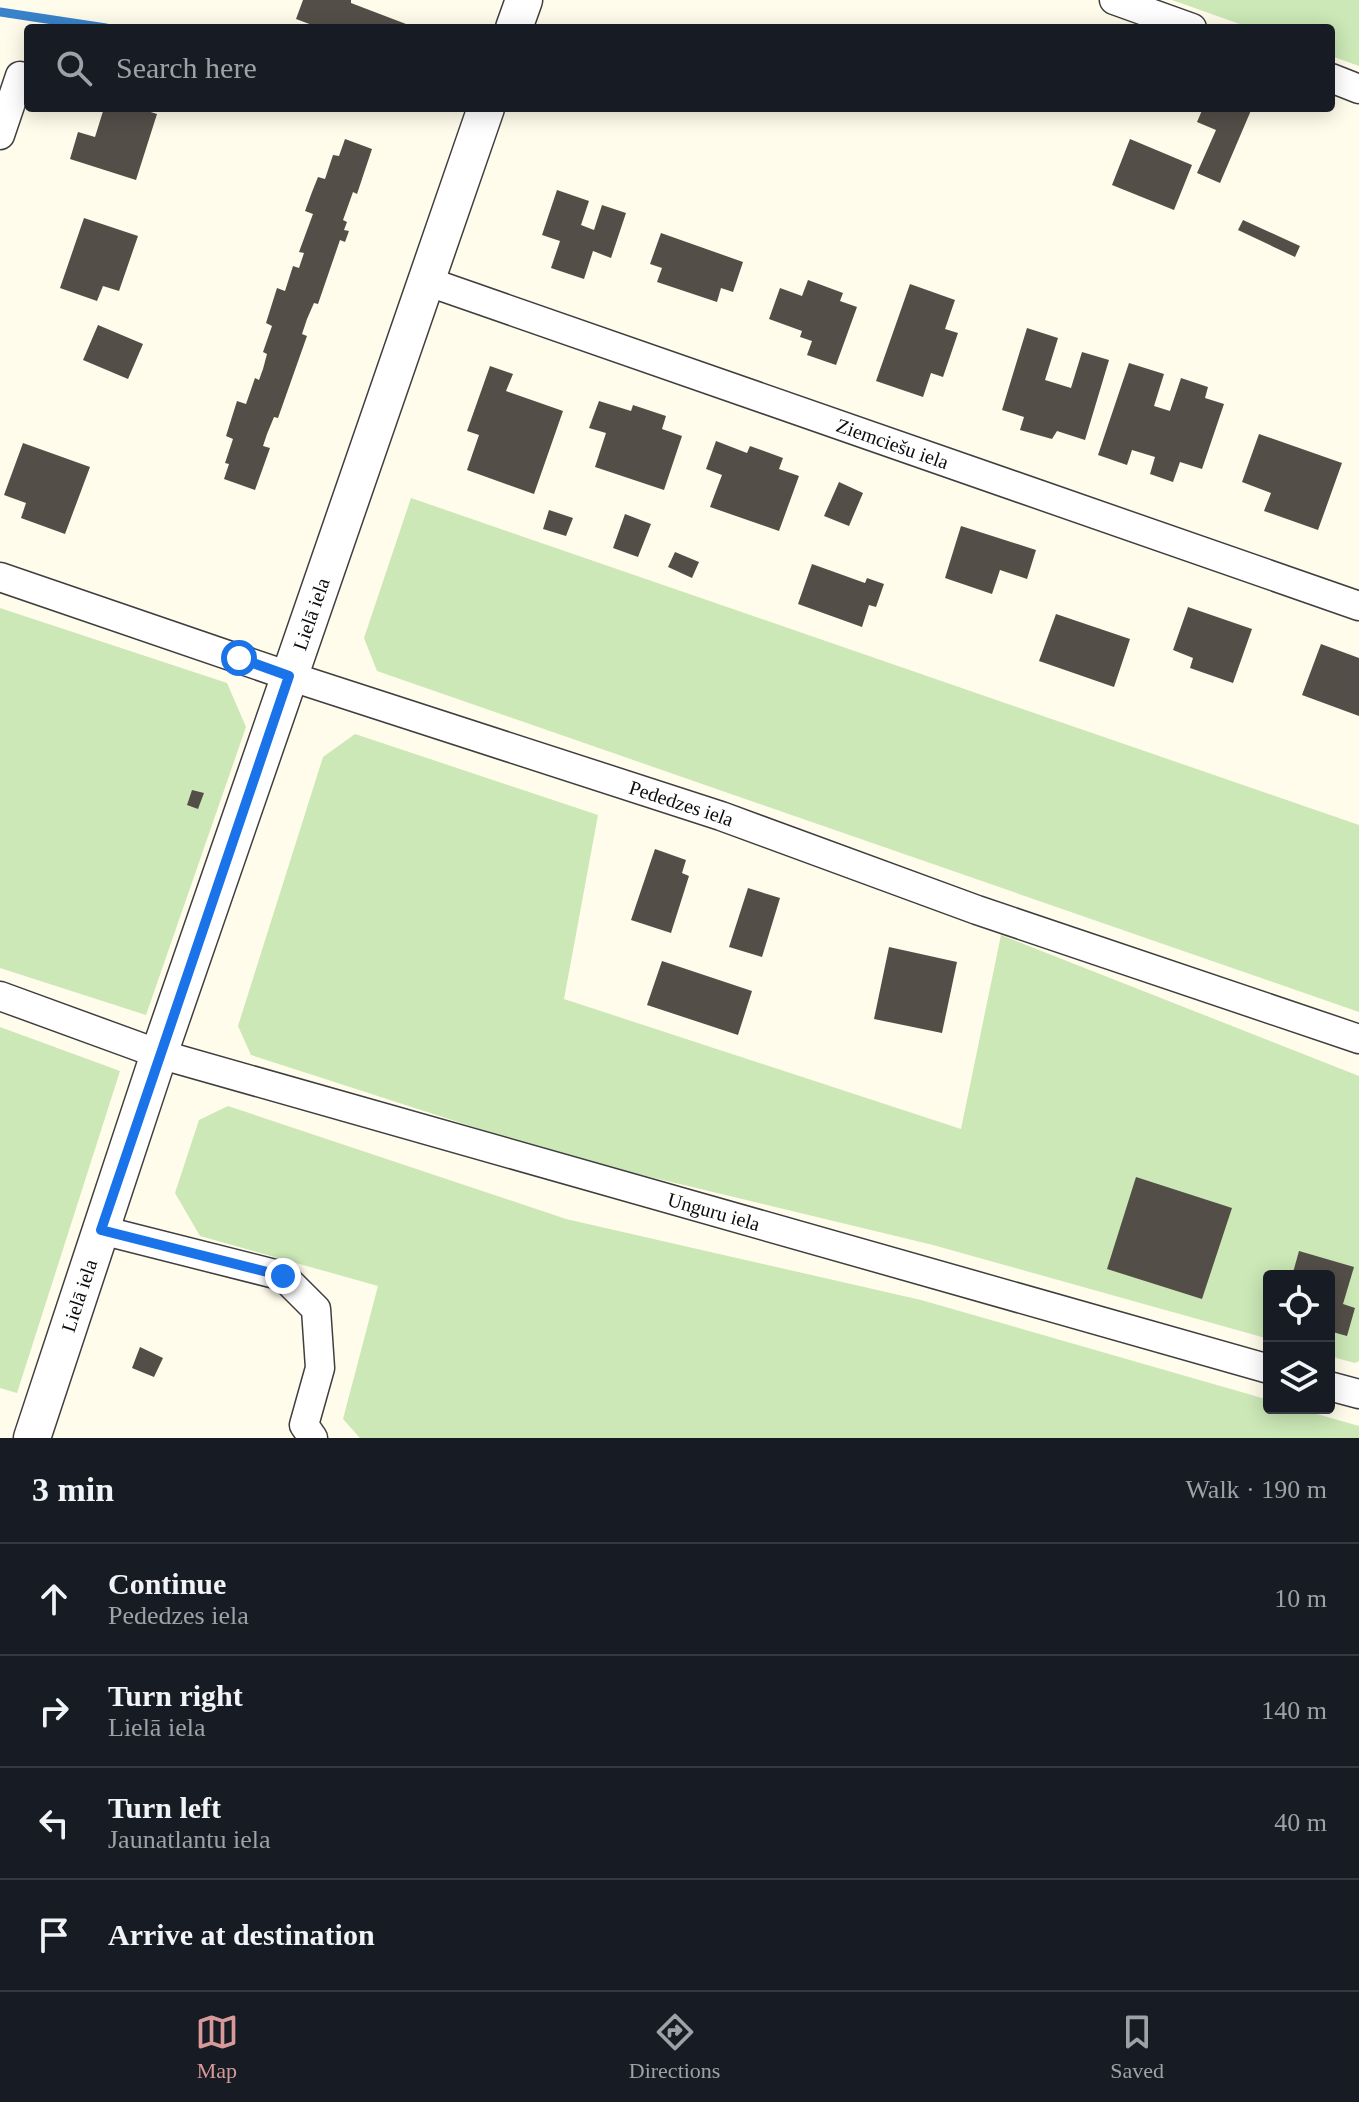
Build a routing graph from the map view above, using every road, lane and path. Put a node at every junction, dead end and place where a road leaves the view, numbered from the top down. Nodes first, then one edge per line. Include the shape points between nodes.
1 (524, 0) edge
2 (1114, 0) edge
3 (515, 24) edge
4 (1181, 24) edge
5 (20, 76) dead end
6 (1335, 80) edge
7 (1359, 89) edge
8 (485, 112) edge
9 (0, 135) edge
10 (426, 281) junction
11 (0, 577) edge
12 (1359, 606) edge
13 (289, 676) junction
14 (0, 996) edge
15 (1359, 1039) edge
16 (159, 1054) junction
17 (101, 1230) junction
18 (1263, 1367) edge
19 (1335, 1388) edge
20 (1359, 1394) edge
21 (32, 1438) edge
22 (313, 1438) edge

1 - 3 street
2 - 4 street
5 - 9 street
6 - 7 street
8 - 10 street, Lielā iela
10 - 12 street, Ziemciešu iela
10 - 13 street, Lielā iela
11 - 13 street, Pededzes iela
13 - 15 street, Pededzes iela via 721,816 963,905
13 - 16 street, Lielā iela
14 - 16 street, Unguru iela
16 - 17 street, Lielā iela
16 - 18 street, Unguru iela
17 - 21 street, Lielā iela
17 - 22 street via 283,1276 316,1309 320,1368 304,1425
19 - 20 street

